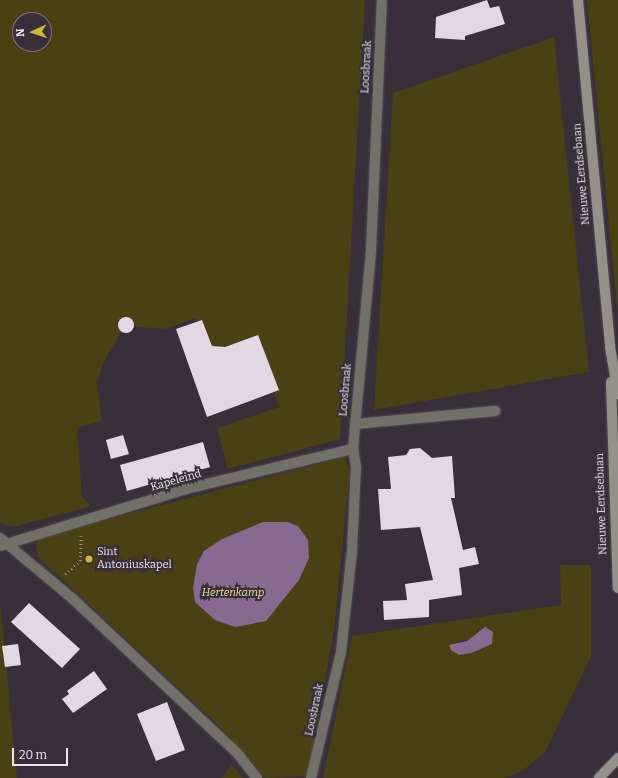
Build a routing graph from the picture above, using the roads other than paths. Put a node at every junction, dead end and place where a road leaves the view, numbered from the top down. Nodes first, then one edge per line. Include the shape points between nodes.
1 (382, 0) edge
2 (578, 0) edge
3 (610, 347) junction
4 (618, 394) edge
5 (495, 411) dead end
6 (355, 424) junction
7 (353, 449) junction
8 (2, 542) edge
9 (618, 588) edge
10 (618, 758) edge
11 (257, 778) edge
12 (311, 778) edge
13 (599, 778) edge

1 - 6 street, Loosbraak via 371,250
2 - 3 main road, Nieuwe Eerdsebaan
3 - 4 main road, Nieuwe Eerdsebaan
3 - 9 main road, Nieuwe Eerdsebaan
5 - 6 street
6 - 7 street, Loosbraak
7 - 8 street, Kapeleind via 186,489
7 - 12 street, Loosbraak via 356,467 352,551 340,652
8 - 11 street, Kapeleind via 52,581 238,754
10 - 13 main road

